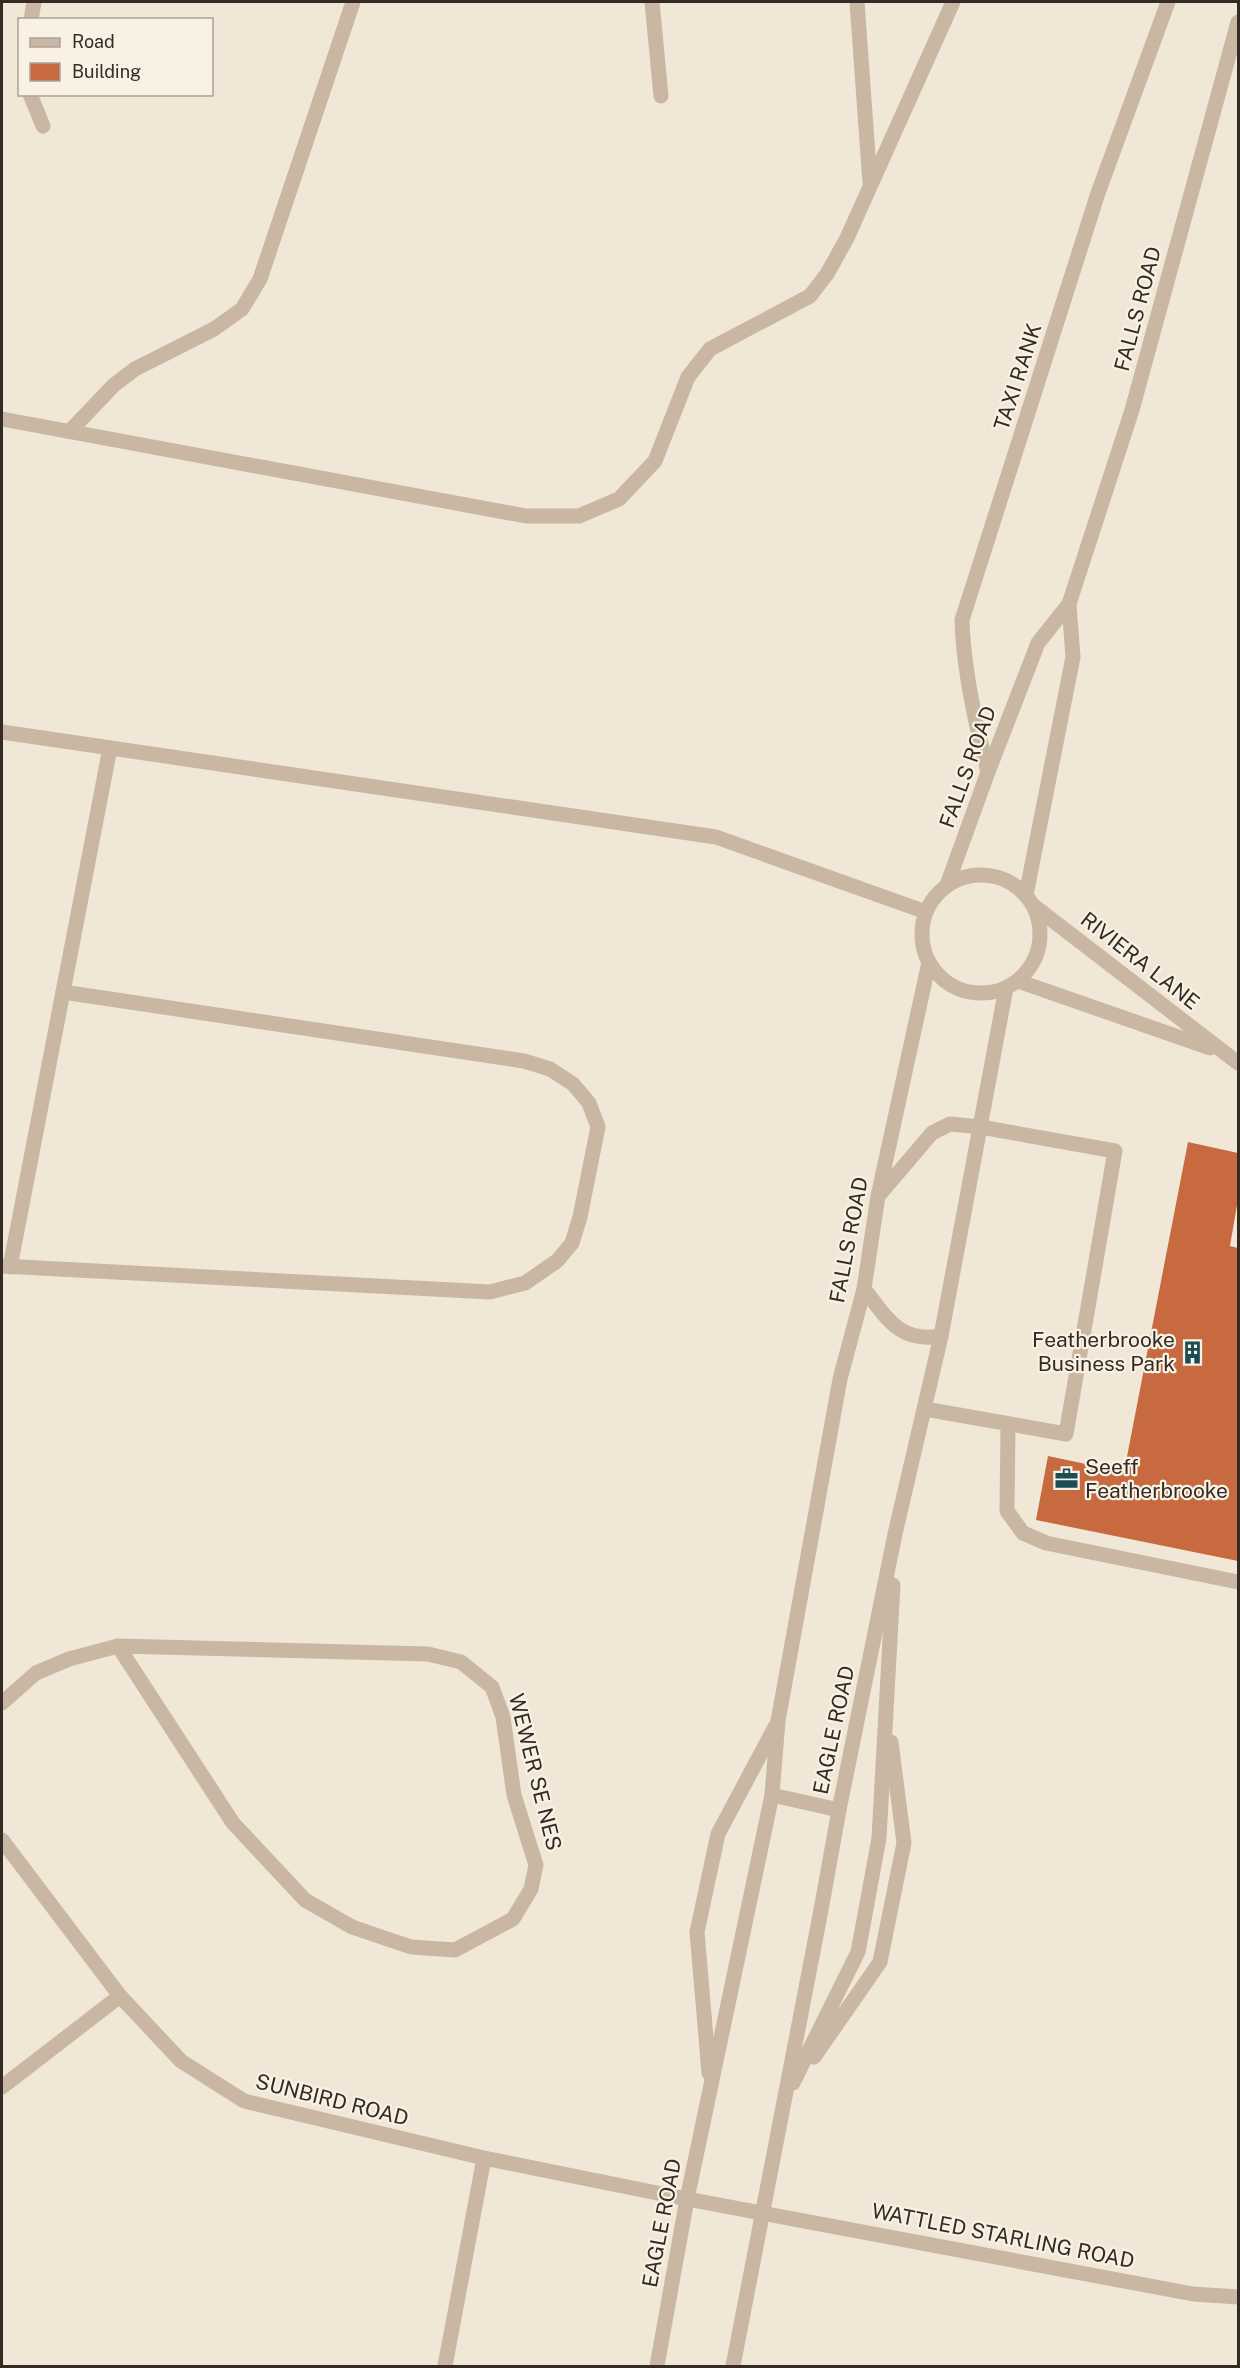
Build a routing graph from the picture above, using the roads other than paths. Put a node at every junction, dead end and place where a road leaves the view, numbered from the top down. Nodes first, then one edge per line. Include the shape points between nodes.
1 (34, 2) edge
2 (353, 2) edge
3 (652, 2) edge
4 (857, 2) edge
5 (954, 2) edge
6 (1168, 2) edge
7 (32, 18) edge
8 (1239, 22) edge
9 (31, 96) edge
10 (661, 96) dead end
11 (43, 126) dead end
12 (871, 186) junction
13 (2, 419) edge
14 (70, 431) junction
15 (1069, 604) junction
16 (2, 732) edge
17 (110, 748) junction
18 (988, 772) junction
19 (947, 885) junction
20 (1029, 900) junction
21 (926, 912) junction
22 (928, 962) junction
23 (1012, 984) junction
24 (63, 992) junction
25 (1221, 1052) junction
26 (1239, 1063) edge
27 (981, 1127) junction
28 (878, 1196) junction
29 (6, 1267) edge
30 (864, 1288) junction
31 (941, 1336) junction
32 (925, 1409) junction
33 (1008, 1424) junction
34 (813, 1526) joint
35 (895, 1534) junction
36 (1239, 1582) edge
37 (118, 1646) junction
38 (2, 1703) edge
39 (886, 1703) junction
40 (778, 1721) junction
41 (772, 1795) junction
42 (838, 1810) junction
43 (4, 1850) edge
44 (120, 1996) junction
45 (2, 2087) edge
46 (711, 2088) junction
47 (784, 2102) junction
48 (484, 2158) junction
49 (687, 2199) junction
50 (761, 2212) junction
51 (1239, 2297) edge
52 (445, 2367) edge
53 (657, 2367) edge
54 (733, 2367) edge

1 - 7 street
2 - 14 street via 260,279 242,309 214,329 135,369
3 - 10 street
4 - 12 street
5 - 12 street
6 - 18 street, TAXI RANK via 1098,193 962,620 978,737
8 - 15 street, FALLS ROAD via 1131,410
9 - 11 street
12 - 14 street via 847,238 810,296 710,349 688,377 655,461 619,499 579,516 526,516
13 - 14 street
15 - 18 street, FALLS ROAD via 1038,643
15 - 20 street, FALLS ROAD via 1073,657
16 - 17 street
17 - 21 street via 716,837
17 - 24 street
18 - 19 street, FALLS ROAD
19 - 20 street via 980,874 997,877 1013,884
19 - 21 street, FALLS ROAD
20 - 23 street, FALLS ROAD via 1037,915 1038,951 1030,968
20 - 25 street, RIVIERA LANE
21 - 22 street, FALLS ROAD via 922,928
22 - 23 street via 939,976 970,993 989,993
22 - 28 street, FALLS ROAD
23 - 25 street, RIVIERA LANE
23 - 27 street, FALLS ROAD
24 - 29 street
24 - 29 street via 524,1061 550,1069 573,1084 589,1103 598,1127 580,1217 572,1243 557,1261 525,1283 490,1292
25 - 26 street, RIVIERA LANE
27 - 28 street via 950,1124 932,1133
27 - 31 street, FALLS ROAD
27 - 33 street via 1115,1151 1066,1434
28 - 30 street, FALLS ROAD
30 - 31 street via 906,1335
30 - 34 street, FALLS ROAD via 840,1379
31 - 32 street, FALLS ROAD
32 - 33 street
32 - 35 street, FALLS ROAD
33 - 36 street via 1007,1511 1023,1533 1046,1543
34 - 40 street, EAGLE ROAD
35 - 39 street, EAGLE ROAD
35 - 42 street, EAGLE ROAD
37 - 37 street, WEWER SE NES via 428,1654 462,1662 492,1687 503,1717 514,1795 536,1865 531,1889 513,1919 455,1950 411,1947 352,1927 305,1900 233,1823
37 - 38 street, WEWER SE NES via 36,1673
39 - 47 street, EAGLE ROAD via 879,1838 858,1952
39 - 47 street, EAGLE ROAD via 904,1844 880,1962
40 - 41 street, EAGLE ROAD
40 - 46 street, EAGLE ROAD via 718,1834 697,1932
41 - 42 street
41 - 46 street, EAGLE ROAD
42 - 47 street, EAGLE ROAD
43 - 44 street, SUNBIRD ROAD
44 - 45 street
44 - 48 street, SUNBIRD ROAD via 181,2061 244,2102
46 - 49 street, EAGLE ROAD
47 - 50 street, EAGLE ROAD
48 - 49 street, SUNBIRD ROAD
48 - 52 street
49 - 50 street, SUNBIRD ROAD
49 - 53 street, EAGLE ROAD
50 - 51 street, WATTLED STARLING ROAD via 1193,2294
50 - 54 street, EAGLE ROAD

